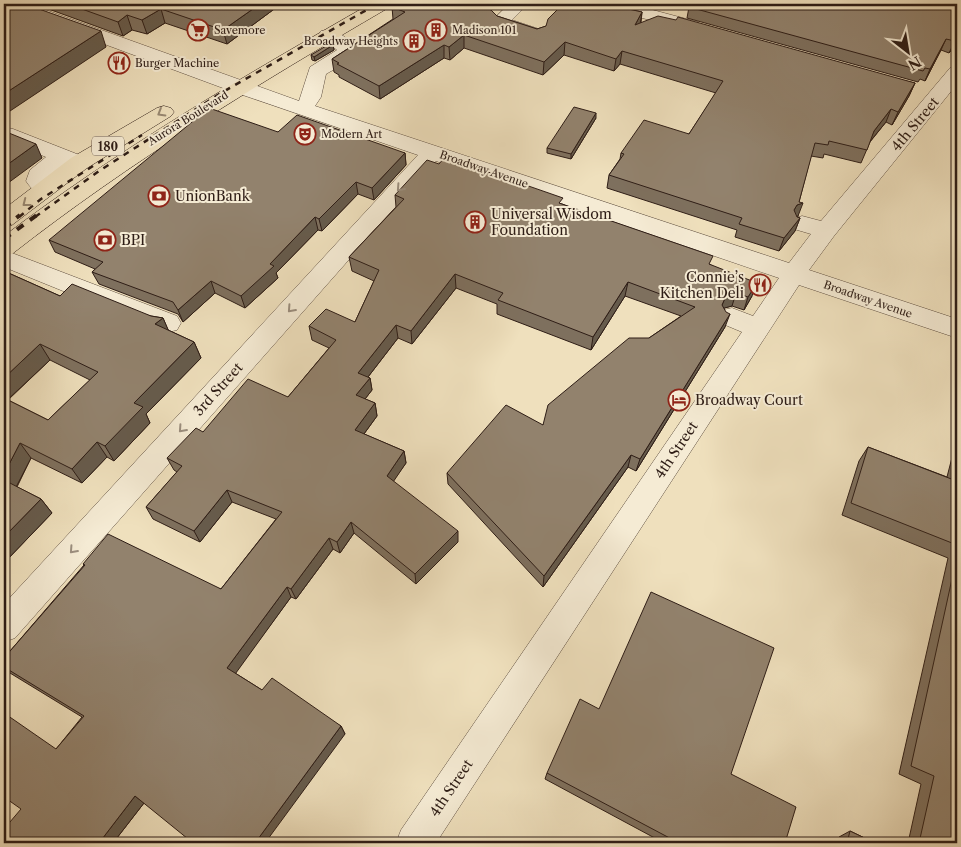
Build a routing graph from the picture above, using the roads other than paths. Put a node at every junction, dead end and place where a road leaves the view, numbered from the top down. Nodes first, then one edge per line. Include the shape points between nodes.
1 (350, 4) edge
2 (382, 4) edge
3 (519, 4) edge
4 (610, 4) edge
5 (18, 6) edge
6 (4, 20) edge
7 (712, 32) edge
8 (537, 34) edge
9 (328, 35) junction
10 (290, 57) junction
11 (317, 71) junction
12 (957, 72) edge
13 (228, 83) junction
14 (303, 109) junction
15 (6, 134) edge
16 (433, 152) junction
17 (70, 160) junction
18 (45, 188) joint
19 (4, 220) edge
20 (802, 224) dead end
21 (826, 230) junction
22 (4, 248) edge
23 (4, 258) edge
24 (794, 274) junction
25 (168, 323) dead end
26 (957, 329) edge
27 (4, 627) edge
28 (414, 843) edge

1 - 13 main road, Aurora Boulevard / 180
2 - 9 main road, Aurora Boulevard / 180
3 - 8 street via 501,21
4 - 7 street
5 - 6 street
5 - 13 street, Broadway Avenue
9 - 10 main road, Aurora Boulevard / 180
9 - 11 street via 346,50 342,57
10 - 11 street
10 - 13 main road, Aurora Boulevard / 180
11 - 14 street via 311,97
12 - 21 street, 4th Street via 929,93
13 - 14 street, Broadway Avenue
13 -> 17 main road, Aurora Boulevard / 180
13 - 22 main road, Aurora Boulevard / 180 via 58,205
14 - 16 street, Broadway Avenue
15 - 17 street
16 - 24 street, Broadway Avenue
16 -> 27 street, 3rd Street
17 - 18 street via 38,174 37,181
18 -> 19 main road
20 - 21 street
21 - 24 street, 4th Street
23 - 25 street
24 - 26 street, Broadway Avenue
24 - 28 street, 4th Street via 745,322

